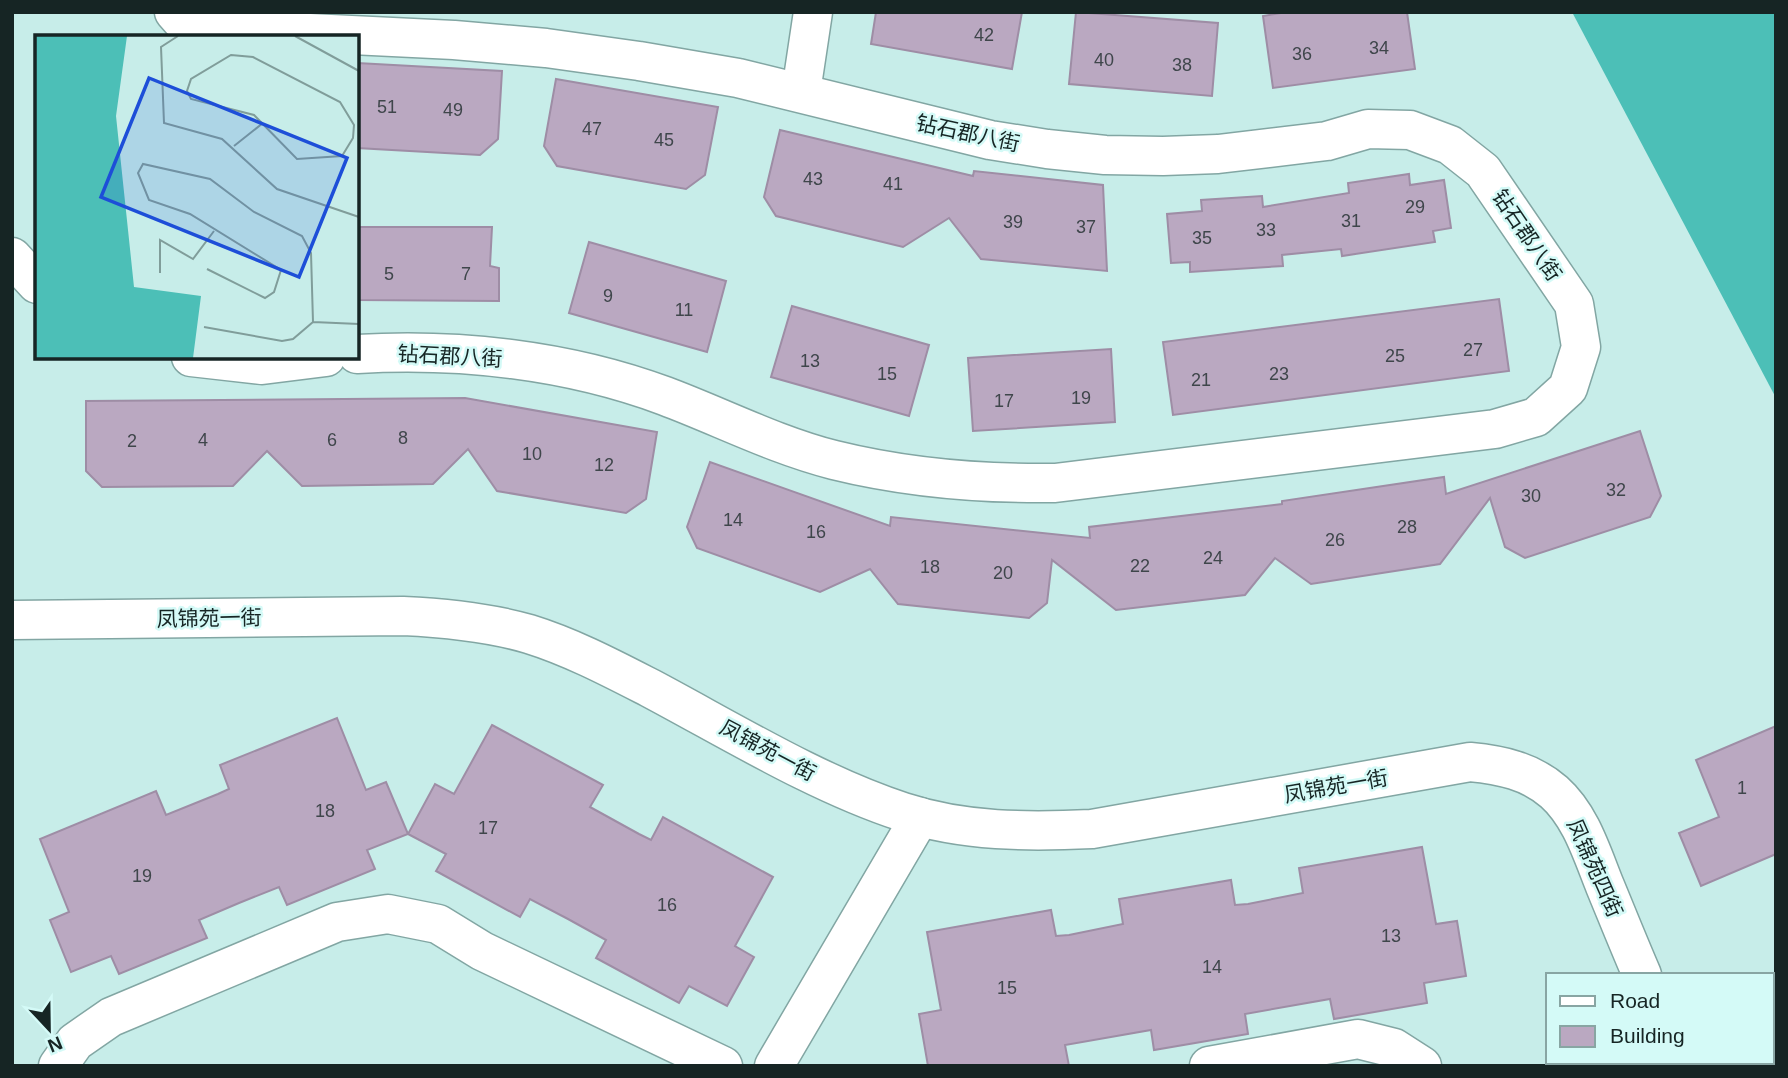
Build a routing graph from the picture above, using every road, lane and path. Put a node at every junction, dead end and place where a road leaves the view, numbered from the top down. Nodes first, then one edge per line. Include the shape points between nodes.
1 (174, 12) edge
2 (813, 12) edge
3 (352, 35) edge
4 (359, 35) edge
5 (800, 93) junction
6 (12, 257) edge
7 (35, 282) edge
8 (359, 354) edge
9 (209, 359) edge
10 (310, 359) edge
11 (12, 620) edge
12 (1529, 776) joint
13 (920, 817) junction
14 (1641, 973) edge
15 (58, 1066) edge
16 (723, 1066) edge
17 (774, 1066) edge
18 (1209, 1066) edge
19 (1422, 1066) edge

1 - 3 lane, 钻石郡八街 via 181,20 209,28
2 - 5 lane
4 - 5 lane, 钻石郡八街 via 546,48 738,78
5 - 8 lane, 钻石郡八街 via 990,140 1105,155 1232,153 1327,141 1368,129 1410,130 1450,145 1483,172 1574,304 1581,347 1568,388 1536,417 1495,429 1055,483 1001,484 947,481 832,459 771,440 662,395 558,367 450,353
6 - 7 lane
9 - 10 lane via 262,365
11 - 13 lane, 凤锦苑一街 via 403,616 488,624 579,653 846,792
12 - 13 lane, 凤锦苑一街 via 1501,765 1471,762 1092,829 1029,832 966,827
12 - 14 lane, 凤锦苑四街 via 1555,793 1574,816
13 - 17 lane
15 - 16 lane via 75,1042 111,1017 337,922 388,914 438,925 482,951
18 - 19 lane via 1358,1039 1394,1048

